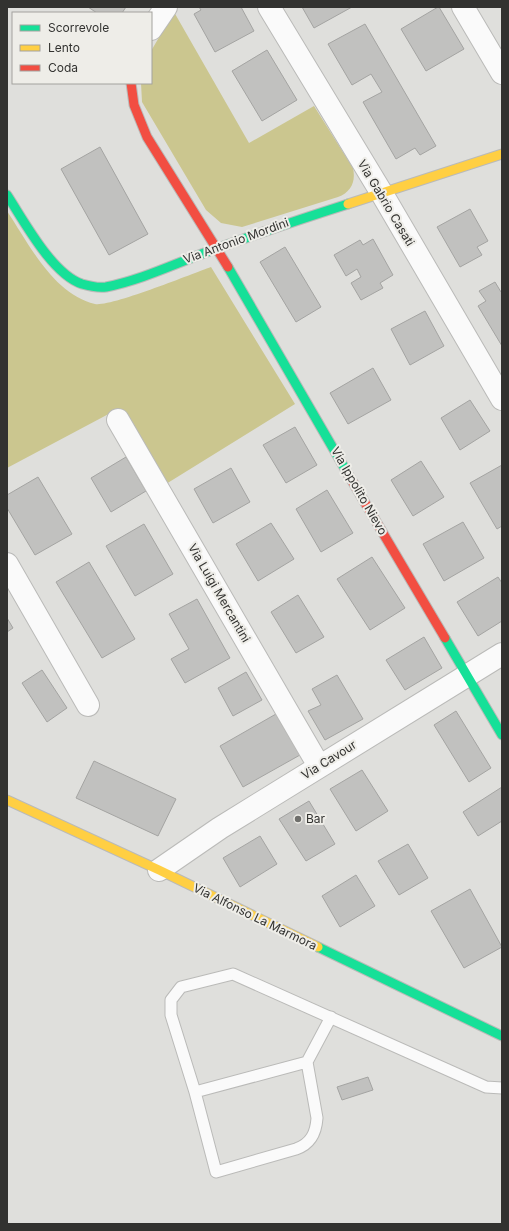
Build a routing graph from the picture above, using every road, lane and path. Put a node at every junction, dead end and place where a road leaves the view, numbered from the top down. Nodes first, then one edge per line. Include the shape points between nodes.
1 (166, 7) edge
2 (269, 7) edge
3 (463, 7) edge
4 (152, 28) edge
5 (502, 73) edge
6 (130, 84) edge
7 (502, 154) edge
8 (381, 192) junction
9 (7, 196) edge
10 (216, 247) junction
11 (502, 399) edge
12 (118, 420) dead end
13 (7, 564) edge
14 (502, 654) edge
15 (467, 676) junction
16 (88, 705) dead end
17 (502, 735) edge
18 (319, 766) junction
19 (7, 800) edge
20 (159, 870) junction
21 (331, 1017) junction
22 (502, 1036) edge
23 (307, 1062) junction
24 (502, 1088) edge
25 (195, 1092) junction

1 - 4 street
2 - 8 street, Via Gabrio Casati
3 - 5 street
6 - 10 street, Via Ippolito Nievo via 132,101 147,136
7 - 8 street, Via Antonio Mordini
8 - 10 street, Via Antonio Mordini
8 - 11 street, Via Gabrio Casati
9 - 10 street, Via Antonio Mordini via 47,255 59,268 72,279 91,286 105,287 128,281
10 - 15 street, Via Ippolito Nievo
12 - 18 street, Via Luigi Mercantini
13 - 16 street
14 - 15 street, Via Cavour
15 - 17 street, Via Ippolito Nievo
15 - 18 street, Via Cavour
18 - 20 street, Via Cavour
19 - 20 street, Via Alfonso La Marmora
20 - 22 street, Via Alfonso La Marmora
21 - 23 lane
21 - 24 lane via 486,1087
21 - 25 lane via 233,974 181,987 171,1000 170,1015
23 - 25 lane
23 - 25 lane via 317,1118 313,1138 296,1149 216,1172

